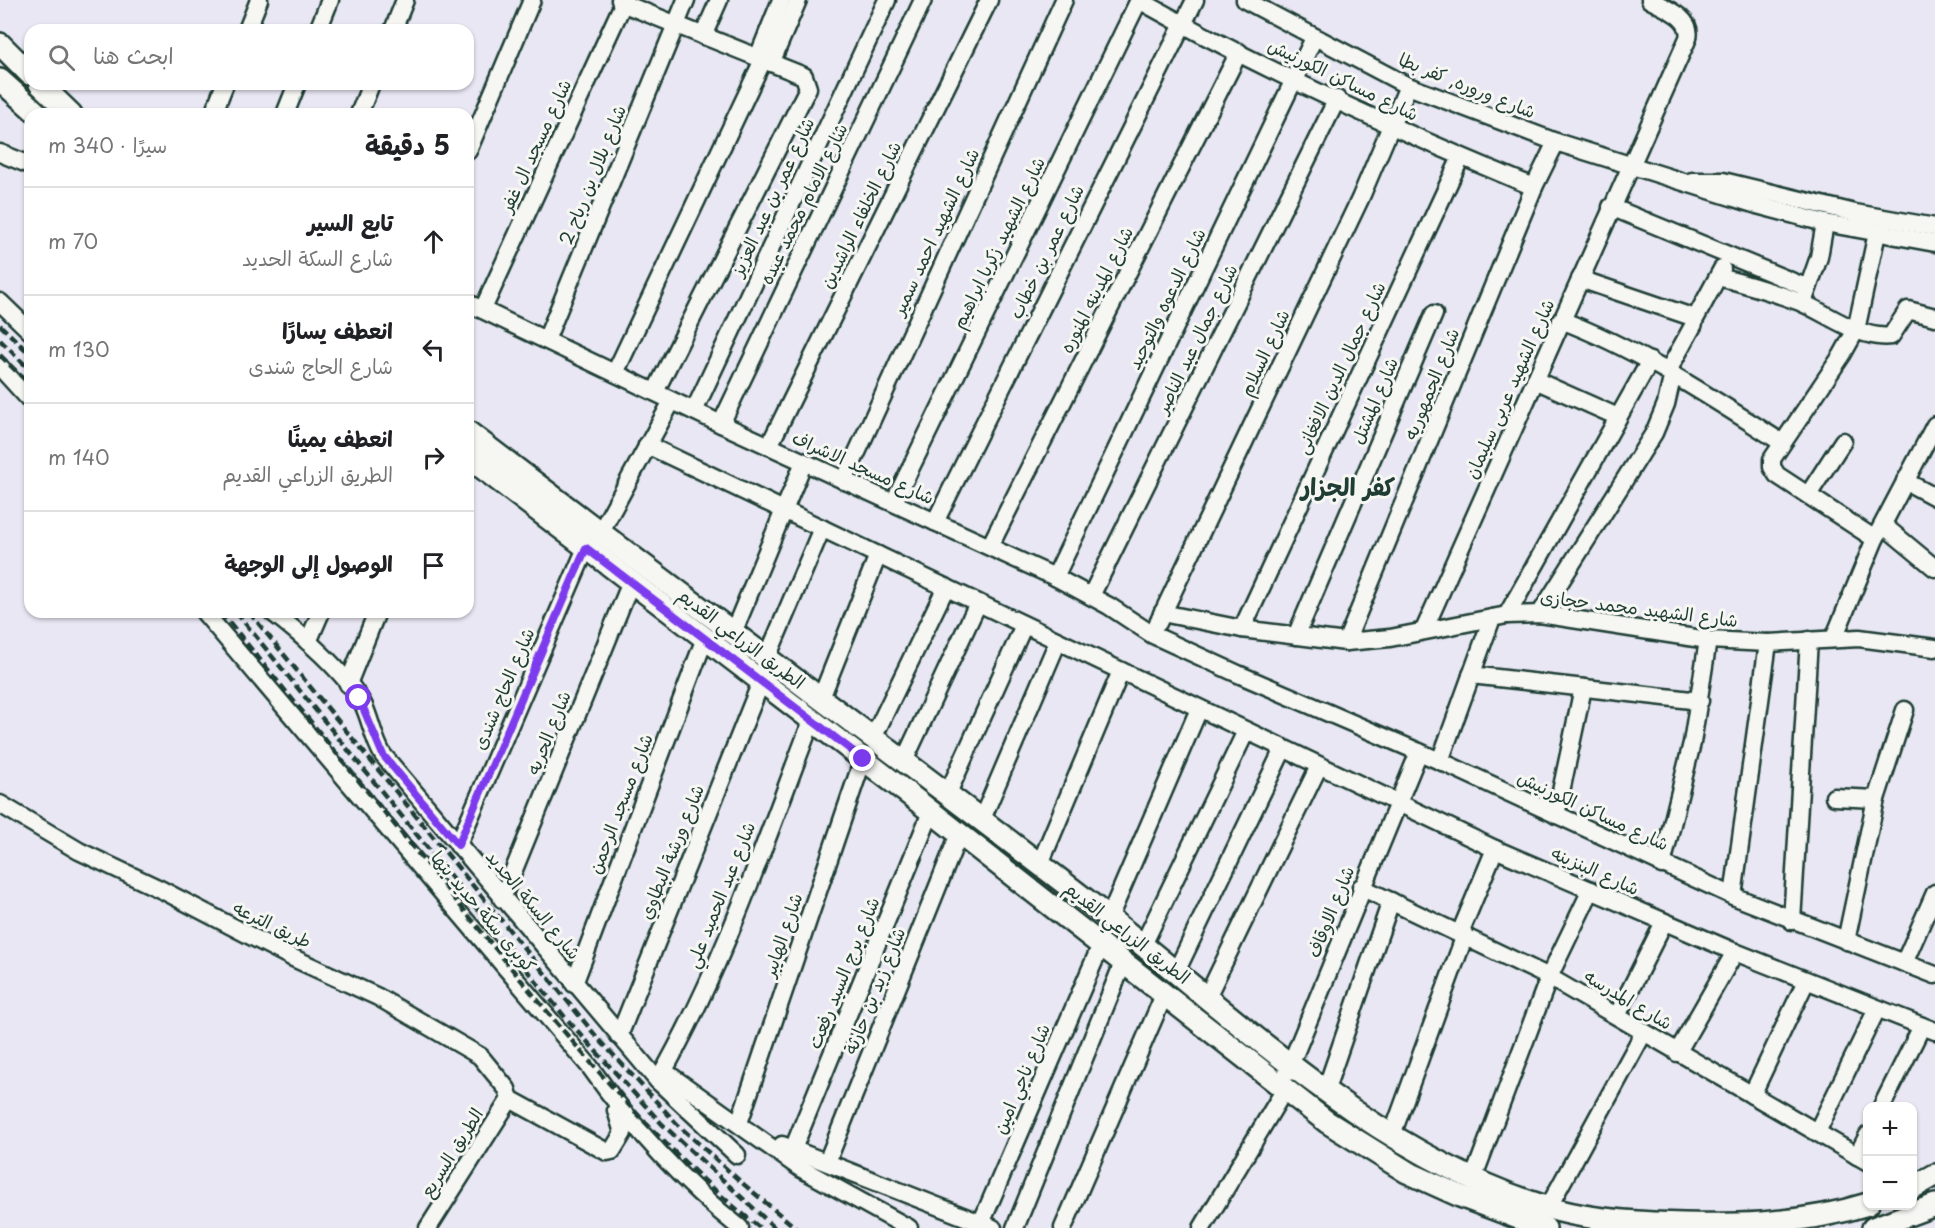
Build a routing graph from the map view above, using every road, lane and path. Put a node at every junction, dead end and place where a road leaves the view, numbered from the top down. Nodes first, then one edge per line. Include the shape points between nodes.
1 (259, 0) edge
2 (330, 0) edge
3 (405, 0) edge
4 (532, 0) edge
5 (686, 0) edge
6 (719, 0) edge
7 (781, 0) edge
8 (798, 0) edge
9 (887, 0) edge
10 (923, 0) edge
11 (988, 0) edge
12 (1064, 0) edge
13 (1139, 0) edge
14 (1195, 0) edge
15 (1245, 0) edge
16 (1650, 0) edge
17 (628, 2) edge
18 (249, 24) edge
19 (320, 24) edge
20 (395, 24) edge
21 (675, 24) junction
22 (1182, 24) junction
23 (703, 36) junction
24 (1314, 38) junction
25 (0, 44) edge
26 (1239, 52) junction
27 (764, 60) junction
28 (24, 68) edge
29 (1295, 79) junction
30 (0, 80) edge
31 (1408, 86) junction
32 (46, 90) edge
33 (223, 90) edge
34 (295, 90) edge
35 (369, 90) edge
36 (1337, 99) junction
37 (31, 108) edge
38 (65, 108) edge
39 (215, 108) edge
40 (287, 108) edge
41 (361, 108) edge
42 (1392, 126) junction
43 (474, 137) edge
44 (1556, 142) junction
45 (0, 153) edge
46 (1461, 157) junction
47 (24, 163) edge
48 (1631, 163) junction
49 (1686, 181) junction
50 (1534, 187) junction
51 (1611, 207) junction
52 (1825, 223) junction
53 (1935, 227) edge
54 (1877, 233) junction
55 (1935, 243) edge
56 (1727, 255) junction
57 (1719, 277) junction
58 (1580, 279) junction
59 (1805, 295) junction
60 (0, 302) edge
61 (476, 306) edge
62 (1434, 314) dead end
63 (1935, 317) edge
64 (1562, 320) junction
65 (1694, 321) junction
66 (24, 326) edge
67 (1856, 330) junction
68 (546, 340) junction
69 (1650, 361) junction
70 (0, 367) edge
71 (615, 373) junction
72 (1670, 373) junction
73 (1535, 380) junction
74 (655, 392) junction
75 (24, 393) edge
76 (672, 401) junction
77 (694, 411) junction
78 (1618, 417) junction
79 (721, 424) junction
80 (1935, 426) edge
81 (474, 437) edge
82 (1843, 441) dead end
83 (1781, 442) junction
84 (648, 445) junction
85 (769, 446) junction
86 (474, 461) edge
87 (804, 462) junction
88 (844, 481) junction
89 (1905, 481) junction
90 (1808, 495) junction
91 (1935, 497) edge
92 (894, 502) junction
93 (784, 510) junction
94 (935, 522) junction
95 (822, 528) junction
96 (1879, 532) junction
97 (593, 540) junction
98 (990, 546) junction
99 (878, 555) junction
100 (1935, 568) edge
101 (1055, 577) junction
102 (631, 582) junction
103 (946, 587) junction
104 (1091, 596) junction
105 (978, 603) junction
106 (1162, 613) junction
107 (1540, 614) junction
108 (1499, 617) junction
109 (209, 618) edge
110 (279, 618) edge
111 (318, 618) edge
112 (375, 618) edge
113 (1024, 625) junction
114 (1242, 629) junction
115 (1424, 630) junction
116 (733, 633) junction
117 (1153, 635) junction
118 (1296, 636) junction
119 (705, 638) junction
120 (1834, 638) junction
121 (1708, 640) junction
122 (1809, 640) junction
123 (1058, 641) junction
124 (308, 642) junction
125 (1346, 642) junction
126 (1768, 644) junction
127 (1935, 648) edge
128 (767, 658) junction
129 (1121, 671) junction
130 (1238, 674) joint
131 (1471, 675) junction
132 (761, 682) junction
133 (348, 684) junction
134 (1583, 688) junction
135 (820, 698) junction
136 (1700, 701) junction
137 (1199, 709) junction
138 (1905, 710) dead end
139 (812, 720) junction
140 (1246, 731) junction
141 (873, 738) junction
142 (1283, 749) junction
143 (1419, 752) junction
144 (863, 759) junction
145 (904, 761) junction
146 (1440, 761) junction
147 (1319, 766) junction
148 (948, 793) junction
149 (1834, 796) dead end
150 (1876, 799) junction
151 (1397, 802) junction
152 (0, 804) edge
153 (931, 812) junction
154 (1556, 815) junction
155 (982, 819) junction
156 (959, 834) junction
157 (458, 845) junction
158 (1495, 849) junction
159 (1040, 864) junction
160 (1662, 865) junction
161 (1361, 887) junction
162 (1591, 890) junction
163 (1935, 893) edge
164 (1733, 896) junction
165 (502, 899) junction
166 (1391, 901) junction
167 (1109, 918) junction
168 (1792, 921) junction
169 (1664, 922) junction
170 (1462, 934) junction
171 (1846, 941) junction
172 (1101, 945) junction
173 (1143, 945) junction
174 (1735, 952) junction
175 (1123, 963) junction
176 (1904, 963) junction
177 (1176, 972) junction
178 (1935, 975) edge
179 (1549, 977) junction
180 (1806, 981) junction
181 (574, 984) junction
182 (1164, 995) junction
183 (1207, 997) junction
184 (1877, 1009) junction
185 (1617, 1014) junction
186 (1929, 1029) edge
187 (1644, 1032) junction
188 (620, 1036) junction
189 (1677, 1053) junction
190 (1291, 1064) junction
191 (661, 1076) junction
192 (1283, 1088) junction
193 (1326, 1089) junction
194 (1752, 1095) junction
195 (510, 1099) junction
196 (613, 1100) junction
197 (1885, 1102) edge
198 (739, 1123) junction
199 (1817, 1132) junction
200 (756, 1134) junction
201 (1392, 1135) junction
202 (793, 1149) junction
203 (738, 1155) dead end
204 (1862, 1159) edge
205 (827, 1162) junction
206 (1935, 1175) edge
207 (1473, 1179) junction
208 (1917, 1185) edge
209 (1935, 1205) edge
210 (1863, 1206) edge
211 (1546, 1218) edge
212 (985, 1226) edge
213 (1683, 1226) edge
214 (1717, 1226) edge
215 (428, 1228) edge
216 (740, 1228) edge
217 (909, 1228) edge
218 (1015, 1228) edge
219 (1063, 1228) edge
220 (1202, 1228) edge
221 (1873, 1228) edge

1 - 18 street
2 - 19 street
3 - 20 street
4 - 43 street
5 - 21 street, شارع بلال بن رباح 2
6 - 23 street
7 - 27 street
8 - 27 street
9 - 77 street, شارع عمر بن عبد العزيز
10 - 79 street, شارع الامام محمد عبده
11 - 85 street, شارع الخلفاء الراشدين
12 - 88 street, شارع الشهيد احمد سمير
13 - 22 street, شارع مساكن الكورنيش
13 - 92 street, شارع الشهيد زكريا ابراهيم
14 - 22 street, شارع عمر بن خطاب
15 - 24 street, شارع وروره, كفر بطا
16 - 48 street, شارع الشهيد عربى سليمان via 1686,22 1690,30
17 - 21 street
17 - 61 street, شارع مسجد ال غفر
21 - 23 street
21 - 68 street, شارع بلال بن رباح 2
22 - 26 street, شارع مساكن الكورنيش
22 - 94 street, شارع عمر بن خطاب
23 - 27 street
24 - 29 street, شارع الدعوه والتوحيد
24 - 31 street, شارع وروره, كفر بطا
25 - 28 main road
26 - 29 street, شارع مساكن الكورنيش
26 - 98 street, شارع المدينه المنوره
27 - 71 street
27 - 74 street via 804,76 808,88
29 - 36 street, شارع مساكن الكورنيش
29 - 101 street, شارع الدعوه والتوحيد
30 - 37 main road
31 - 42 street, شارع السلام
31 - 44 street, شارع وروره, كفر بطا
32 - 38 main road
33 - 39 street
34 - 40 street
35 - 41 street
36 - 42 street, شارع مساكن الكورنيش
36 - 104 street, شارع جمال عبد الناصر
42 - 46 street, شارع مساكن الكورنيش
42 - 106 street, شارع السلام
44 - 48 street, شارع وروره, كفر بطا
44 - 50 street, شارع الجمهوريه
45 - 47 street
46 - 50 street, شارع مساكن الكورنيش
46 - 114 street, شارع جمال الدين الافغانى
48 - 49 street, شارع وروره, كفر بطا
48 - 51 street, شارع الشهيد عربى سليمان
49 - 52 street, شارع وروره, كفر بطا via 1712,192
49 - 53 street, شارع وروره, كفر بطا via 1723,181 1856,213
50 - 125 street, شارع الجمهوريه
51 - 56 street
51 - 58 street, شارع الشهيد عربى سليمان
52 - 54 street, شارع وروره, كفر بطا
52 - 59 street via 1819,257
54 - 55 street, شارع وروره, كفر بطا
54 - 67 street
56 - 57 street
56 - 59 street
57 - 59 street
57 - 65 street
58 - 64 street, شارع الشهيد عربى سليمان
58 - 65 street via 1663,305
59 - 67 street
60 - 66 street
61 - 68 street, شارع مسجد الاشراف
62 - 118 street, شارع المشتل
63 - 67 street via 1908,310 1891,336
64 - 69 street
64 - 73 street, شارع الشهيد عربى سليمان
65 - 72 street
67 - 83 street
68 - 71 street, شارع مسجد الاشراف
69 - 72 street
69 - 78 street
70 - 75 street
71 - 74 street, شارع مسجد الاشراف
72 - 83 street
72 - 107 street via 1666,404 1654,433
73 - 78 street
73 - 115 street, شارع الشهيد عربى سليمان
74 - 76 street, شارع مسجد الاشراف
76 - 77 street, شارع مسجد الاشراف
76 - 84 street, شارع الحاج شندى
77 - 79 street, شارع مسجد الاشراف
78 - 108 street
79 - 85 street, شارع مسجد الاشراف
80 - 89 street
81 - 97 main road, الطريق الزراعي القديم
82 - 90 street
83 - 90 street via 1772,466 1777,475
84 - 93 street
84 - 97 street, شارع الحاج شندى
85 - 87 street, شارع مسجد الاشراف
86 - 97 main road, الطريق الزراعي القديم
87 - 88 street, شارع مسجد الاشراف
87 - 93 street
88 - 92 street, شارع مسجد الاشراف
89 - 91 street
89 - 96 street
90 - 96 street
92 - 94 street, شارع مسجد الاشراف
93 - 95 street
93 - 116 street
94 - 98 street, شارع مسجد الاشراف
95 - 99 street
95 - 128 street
96 - 100 street
96 - 120 street
97 - 102 main road, الطريق الزراعي القديم
97 - 116 main road, الطريق الزراعي القديم
97 - 157 street, شارع الحاج شندى
98 - 101 street, شارع مسجد الاشراف
99 - 103 street
99 - 135 street
101 - 104 street, شارع مسجد الاشراف
102 - 119 main road, الطريق الزراعي القديم
102 - 165 street, شارع الحريه
103 - 105 street
103 - 141 street
104 - 117 street, شارع مسجد الاشراف
105 - 113 street
105 - 145 street
106 - 114 street, شارع الشهيد محمد حجازى
106 - 117 street, شارع السلام
107 - 108 street, شارع الشهيد محمد حجازى
107 - 121 street, شارع الشهيد محمد حجازى
108 - 115 street, شارع الشهيد محمد حجازى
108 - 131 street
109 - 196 street, كوبرى سكة حديد بنها via 590,1067
110 - 124 street, شارع السكة الحديد
111 - 124 street
112 - 133 street
113 - 123 street
113 - 148 street
114 - 118 street, شارع الشهيد محمد حجازى
115 - 125 street, شارع الشهيد محمد حجازى
116 - 128 main road, الطريق الزراعي القديم
117 - 130 street, شارع مسجد الاشراف
118 - 125 street, شارع الشهيد محمد حجازى
119 - 132 main road, الطريق الزراعي القديم
119 - 181 street, شارع مسجد الرحمن
120 - 122 street, شارع الشهيد محمد حجازى
120 - 127 street, شارع الشهيد محمد حجازى
121 - 126 street, شارع الشهيد محمد حجازى
121 - 136 street
122 - 126 street, شارع الشهيد محمد حجازى
122 - 168 street
123 - 129 street
123 - 155 street
124 - 133 street, شارع السكة الحديد
126 - 164 street
128 - 135 main road, الطريق الزراعي القديم
129 - 137 street
129 - 159 street
130 - 143 street, شارع مساكن الكورنيش
131 - 134 street
131 - 146 street
132 - 139 main road, الطريق الزراعي القديم
132 - 188 street, شارع ورشة البطاوي
133 - 157 street, شارع السكة الحديد via 363,705 383,755
134 - 136 street
134 - 154 street
135 - 141 main road, الطريق الزراعي القديم
136 - 160 street
137 - 140 street
137 - 167 street
138 - 150 street
139 - 144 main road, الطريق الزراعي القديم
139 - 191 street, شارع عبد الحميد علي via 731,927
140 - 142 street, شارع البنزينه
140 - 173 street
141 - 145 main road, الطريق الزراعي القديم
142 - 147 street, شارع البنزينه
142 - 177 street
143 - 146 street, شارع مساكن الكورنيش
143 - 151 street, شارع الاوقاف
144 - 153 main road, الطريق الزراعي القديم
144 - 198 street, شارع الهايبر
145 - 148 main road, الطريق الزراعي القديم
146 - 154 street, شارع مساكن الكورنيش
147 - 151 street, شارع البنزينه
147 - 183 street
148 - 155 main road, الطريق الزراعي القديم
149 - 150 street
150 - 171 street
151 - 158 street, شارع البنزينه
151 - 161 street, شارع الاوقاف
152 - 195 street, طريق الترعه via 79,851 378,997 480,1056 507,1089
153 - 156 main road, الطريق الزراعي القديم
153 - 202 street, شارع برج السيد رفعت
154 - 160 street, شارع مساكن الكورنيش
155 - 159 main road, الطريق الزراعي القديم
156 - 172 main road, الطريق الزراعي القديم
156 - 205 street, شارع زيد بن حارثة
157 - 165 street, شارع السكة الحديد
158 - 162 street, شارع البنزينه
158 - 170 street
159 - 167 main road, الطريق الزراعي القديم
160 - 164 street, شارع مساكن الكورنيش
161 - 166 street, شارع المدرسه
161 - 190 street, شارع الاوقاف
162 - 169 street, شارع البنزينه
162 - 179 street
163 - 176 street
164 - 168 street, شارع مساكن الكورنيش
165 - 181 street, شارع السكة الحديد
166 - 170 street, شارع المدرسه
166 - 193 street
167 - 173 main road, الطريق الزراعي القديم
168 - 171 street, شارع مساكن الكورنيش
169 - 174 street, شارع البنزينه
169 - 185 street
170 - 179 street, شارع المدرسه
170 - 201 street
171 - 176 street, شارع مساكن الكورنيش
172 - 175 main road, الطريق الزراعي القديم
172 - 212 street, شارع ناجي امين
173 - 177 main road, الطريق الزراعي القديم
174 - 180 street, شارع البنزينه
174 - 189 street
175 - 182 main road, الطريق الزراعي القديم
175 - 218 street
176 - 178 street, شارع مساكن الكورنيش
177 - 183 main road, الطريق الزراعي القديم
179 - 185 street, شارع المدرسه
179 - 207 street
180 - 184 street, شارع البنزينه
180 - 194 street
181 - 188 street, شارع السكة الحديد
182 - 192 main road, الطريق الزراعي القديم
182 - 219 street
183 - 190 main road, الطريق الزراعي القديم
184 - 186 street, شارع البنزينه
184 - 199 street
185 - 187 street, شارع المدرسه
186 - 197 street
187 - 189 street, شارع المدرسه
187 - 211 street
188 - 191 street, شارع السكة الحديد
189 - 194 street, شارع المدرسه
190 - 192 street, شارع الاوقاف
190 - 193 main road, الطريق الزراعي القديم
191 - 198 street
191 - 203 street, شارع السكة الحديد
192 - 211 main road, الطريق الزراعي القديم via 1327,1122 1407,1172 1460,1196
192 - 220 street, شارع الاوقاف
193 - 201 main road, الطريق الزراعي القديم
194 - 199 street, شارع المدرسه
195 - 196 street via 607,1152 623,1133
195 - 215 street, الطريق السريع
196 - 216 street, كوبرى سكة حديد بنها via 662,1158
198 - 200 street
199 - 204 street, شارع المدرسه
200 - 202 street
200 - 217 street via 800,1168
201 - 207 main road, الطريق الزراعي القديم
202 - 205 street
205 - 212 street
206 - 208 main road
207 - 211 main road, الطريق الزراعي القديم
209 - 221 main road
210 - 214 main road, الطريق الزراعي القديم via 1780,1223
211 - 213 main road, الطريق الزراعي القديم
213 - 214 main road, الطريق الزراعي القديم

